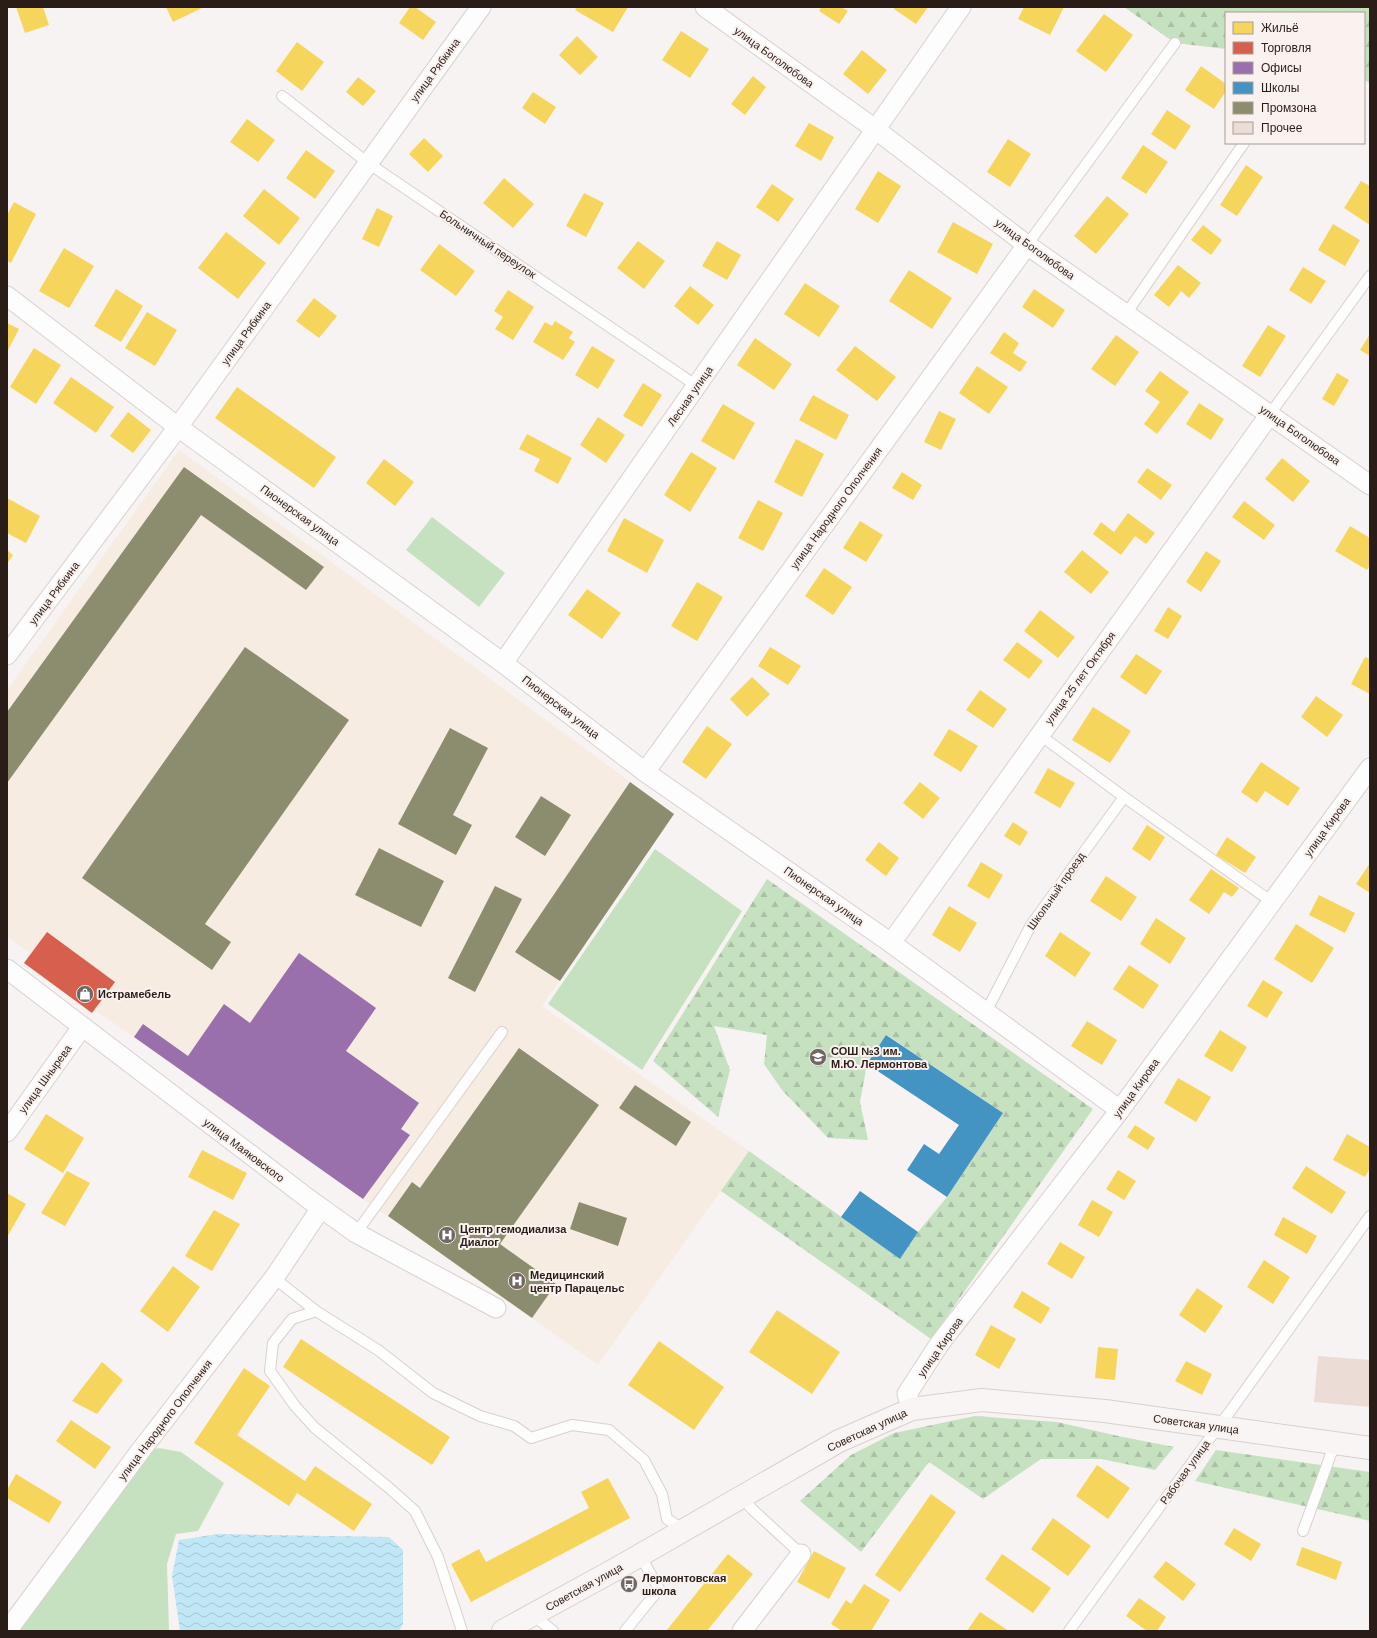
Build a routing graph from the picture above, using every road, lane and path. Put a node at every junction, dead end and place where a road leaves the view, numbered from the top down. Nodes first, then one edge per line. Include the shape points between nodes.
1 (481, 7) edge
2 (705, 7) edge
3 (961, 7) edge
4 (1175, 43) dead end
5 (282, 96) dead end
6 (875, 129) junction
7 (1243, 144) edge
8 (368, 163) junction
9 (1027, 245) junction
10 (1370, 276) edge
11 (7, 296) edge
12 (1126, 314) junction
13 (697, 386) junction
14 (1270, 414) junction
15 (178, 427) junction
16 (1370, 485) edge
17 (7, 655) edge
18 (503, 662) junction
19 (1040, 735) junction
20 (1370, 768) edge
21 (645, 772) junction
22 (1124, 797) junction
23 (1272, 902) junction
24 (891, 943) junction
25 (7, 969) edge
26 (986, 1012) junction
27 (82, 1027) junction
28 (502, 1032) dead end
29 (1120, 1110) junction
30 (7, 1132) edge
31 (321, 1208) junction
32 (1370, 1216) edge
33 (356, 1232) junction
34 (274, 1278) junction
35 (496, 1308) dead end
36 (316, 1310) junction
37 (912, 1409) junction
38 (1218, 1427) junction
39 (1335, 1443) junction
40 (1370, 1448) edge
41 (741, 1497) junction
42 (685, 1530) junction
43 (1304, 1531) dead end
44 (801, 1554) joint
45 (640, 1555) junction
46 (533, 1616) junction
47 (7, 1631) edge
48 (462, 1631) edge
49 (503, 1631) edge
50 (553, 1631) edge
51 (625, 1631) edge
52 (742, 1631) edge
53 (1069, 1631) edge

1 - 8 street, улица Рябкина
2 - 6 street, улица Боголюбова
3 - 6 street, Лесная улица
4 - 9 lane
5 - 8 lane, Больничный переулок
6 - 9 street, улица Боголюбова
6 - 13 street, Лесная улица
7 - 12 lane
8 - 13 lane, Больничный переулок
8 - 15 street, улица Рябкина
9 - 12 street, улица Боголюбова
9 - 21 street, улица Народного Ополчения
10 - 14 lane
11 - 15 street, Пионерская улица
12 - 14 street, улица Боголюбова
13 - 18 street, Лесная улица
14 - 16 street, улица Боголюбова
14 - 19 street, улица 25 лет Октября
15 - 17 street, улица Рябкина
15 - 18 street, Пионерская улица
18 - 21 street, Пионерская улица
19 - 22 lane
19 - 24 street, улица 25 лет Октября
20 - 23 street, улица Кирова
21 - 24 street, Пионерская улица
22 - 23 lane
22 - 26 lane, Школьный проезд via 1031,925
23 - 29 street, улица Кирова
24 - 26 street, Пионерская улица
25 - 27 street, улица Маяковского
26 - 29 street, Пионерская улица
27 - 30 street, улица Шнырева
27 - 31 street, улица Маяковского
28 - 33 lane
29 - 37 street, улица Кирова via 940,1343 907,1394
31 - 33 street, улица Маяковского
31 - 34 street, улица Народного Ополчения
32 - 38 lane, Рабочая улица
33 - 35 street, улица Маяковского
34 - 36 lane
34 - 47 street, улица Народного Ополчения via 138,1454
36 - 42 lane via 378,1350 433,1393 480,1416 514,1426 531,1438 572,1425 609,1430 644,1460 662,1494 667,1519
36 - 48 lane via 292,1319 273,1343 270,1371 295,1406 315,1428 414,1511 438,1557
37 - 38 main road, Советская улица via 982,1400 1105,1410
37 - 41 main road, Советская улица via 839,1441
38 - 39 main road, Советская улица
38 - 53 lane, Рабочая улица
39 - 40 main road, Советская улица
39 - 43 lane
41 - 42 main road, Советская улица
41 - 44 lane
42 - 45 main road, Советская улица
44 - 52 street
45 - 46 main road, Советская улица
45 - 51 lane via 660,1589
46 - 49 main road, Советская улица
46 - 50 lane

